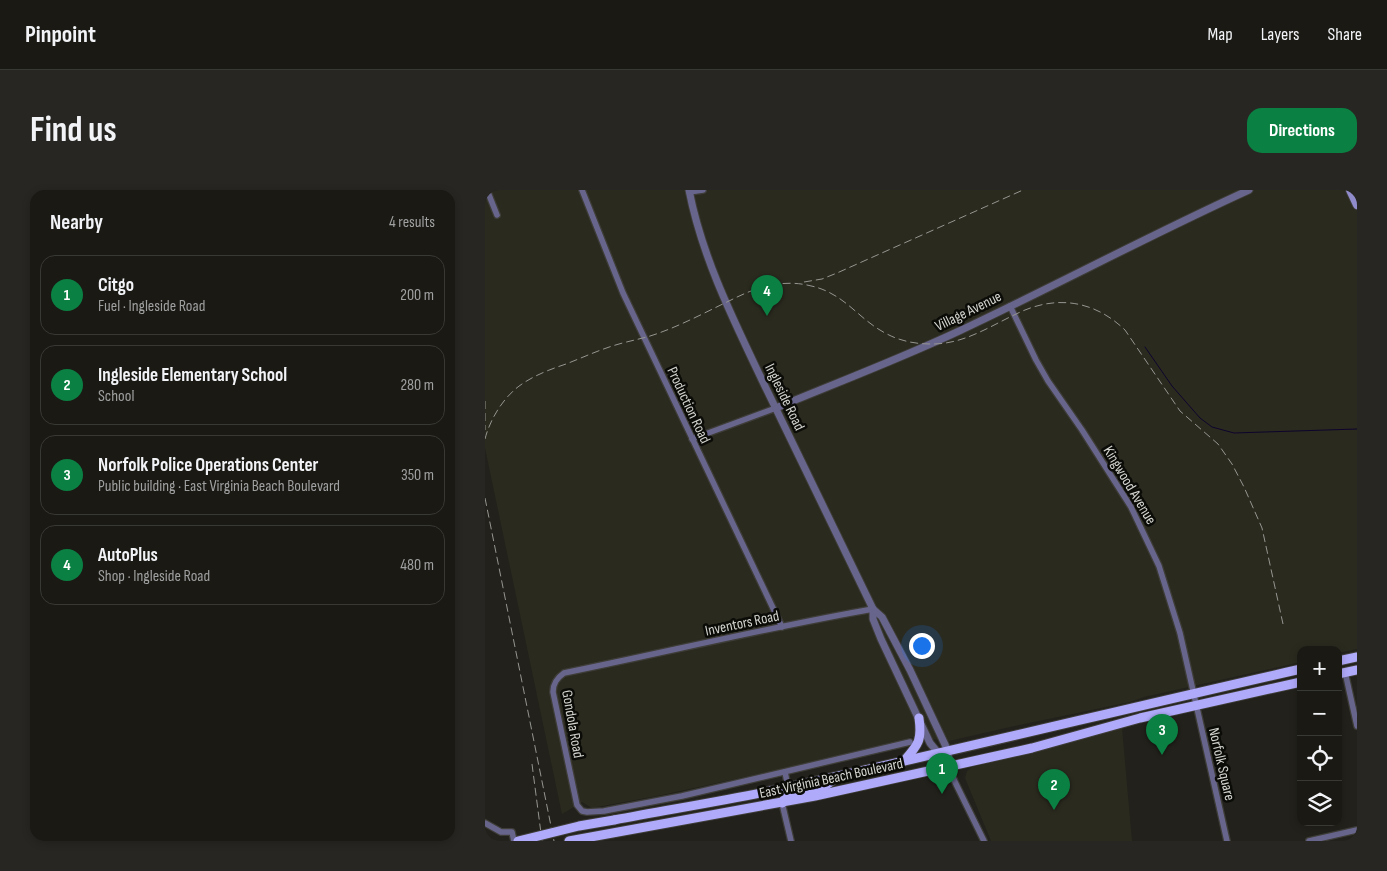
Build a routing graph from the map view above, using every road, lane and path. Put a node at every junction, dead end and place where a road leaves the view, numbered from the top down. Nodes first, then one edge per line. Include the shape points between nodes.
1 (487, 190) edge
2 (582, 190) edge
3 (703, 190) edge
4 (1249, 190) edge
5 (1350, 190) edge
6 (689, 191) edge
7 (1357, 205) edge
8 (497, 216) dead end
9 (1010, 306) junction
10 (776, 408) junction
11 (692, 439) junction
12 (873, 609) junction
13 (782, 627) junction
14 (1357, 657) edge
15 (1342, 660) edge
16 (617, 662) joint
17 (1297, 670) edge
18 (1357, 670) edge
19 (1342, 673) edge
20 (1297, 683) edge
21 (1193, 693) junction
22 (1196, 706) junction
23 (919, 718) junction
24 (1357, 726) edge
25 (910, 742) dead end
26 (948, 751) junction
27 (938, 754) junction
28 (904, 761) junction
29 (949, 767) junction
30 (785, 772) junction
31 (838, 776) junction
32 (789, 787) junction
33 (764, 792) junction
34 (781, 803) junction
35 (595, 812) junction
36 (598, 822) dead end
37 (485, 823) edge
38 (1357, 830) edge
39 (514, 841) edge
40 (518, 841) edge
41 (569, 841) edge
42 (791, 841) edge
43 (984, 841) edge
44 (1227, 841) edge
45 (1309, 841) edge

1 - 8 street
2 - 11 street, Production Road via 623,292
3 - 6 street
4 - 9 street, Village Avenue
5 - 7 main road
6 - 10 street, Ingleside Road via 704,250
9 - 10 street, Village Avenue via 903,356
9 - 21 street, Kingwood Avenue via 1048,381 1127,500 1145,535 1172,605
10 - 11 street, Village Avenue
10 - 12 street, Ingleside Road
11 - 13 street, Production Road
12 - 13 street, Inventors Road
12 - 23 street, Ingleside Road via 873,619 881,639
12 - 26 street, Ingleside Road via 882,617 910,670
13 - 16 street, Inventors Road
14 - 15 main road
16 - 35 street, Gondola Road via 565,673 556,680 553,688 577,805 583,811
17 - 21 main road, East Virginia Beach Boulevard
18 - 19 main road
19 - 24 street
20 - 22 main road, East Virginia Beach Boulevard
21 - 22 street, Norfolk Square
21 - 26 main road, East Virginia Beach Boulevard
22 - 29 main road, East Virginia Beach Boulevard
22 - 44 street, Norfolk Square
23 - 27 street, Ingleside Road
23 - 28 main road via 920,738
25 - 30 street, East Virginia Beach Boulevard
26 - 27 main road, East Virginia Beach Boulevard
26 - 29 street, Ingleside Road
27 - 28 main road, East Virginia Beach Boulevard
27 - 29 street, Ingleside Road
28 - 31 main road, East Virginia Beach Boulevard
29 - 34 main road, East Virginia Beach Boulevard
29 - 43 street, Ingleside Road
30 - 32 street, East Virginia Beach Boulevard
30 - 35 street, East Virginia Beach Boulevard
31 - 32 main road, East Virginia Beach Boulevard
31 - 34 main road via 821,788 790,794
32 - 33 main road, East Virginia Beach Boulevard
33 - 34 main road
33 - 40 main road, East Virginia Beach Boulevard, bridge via 579,826
34 - 41 main road, East Virginia Beach Boulevard
34 - 42 street
35 - 36 street
37 - 39 street via 501,832 512,832
38 - 45 street

